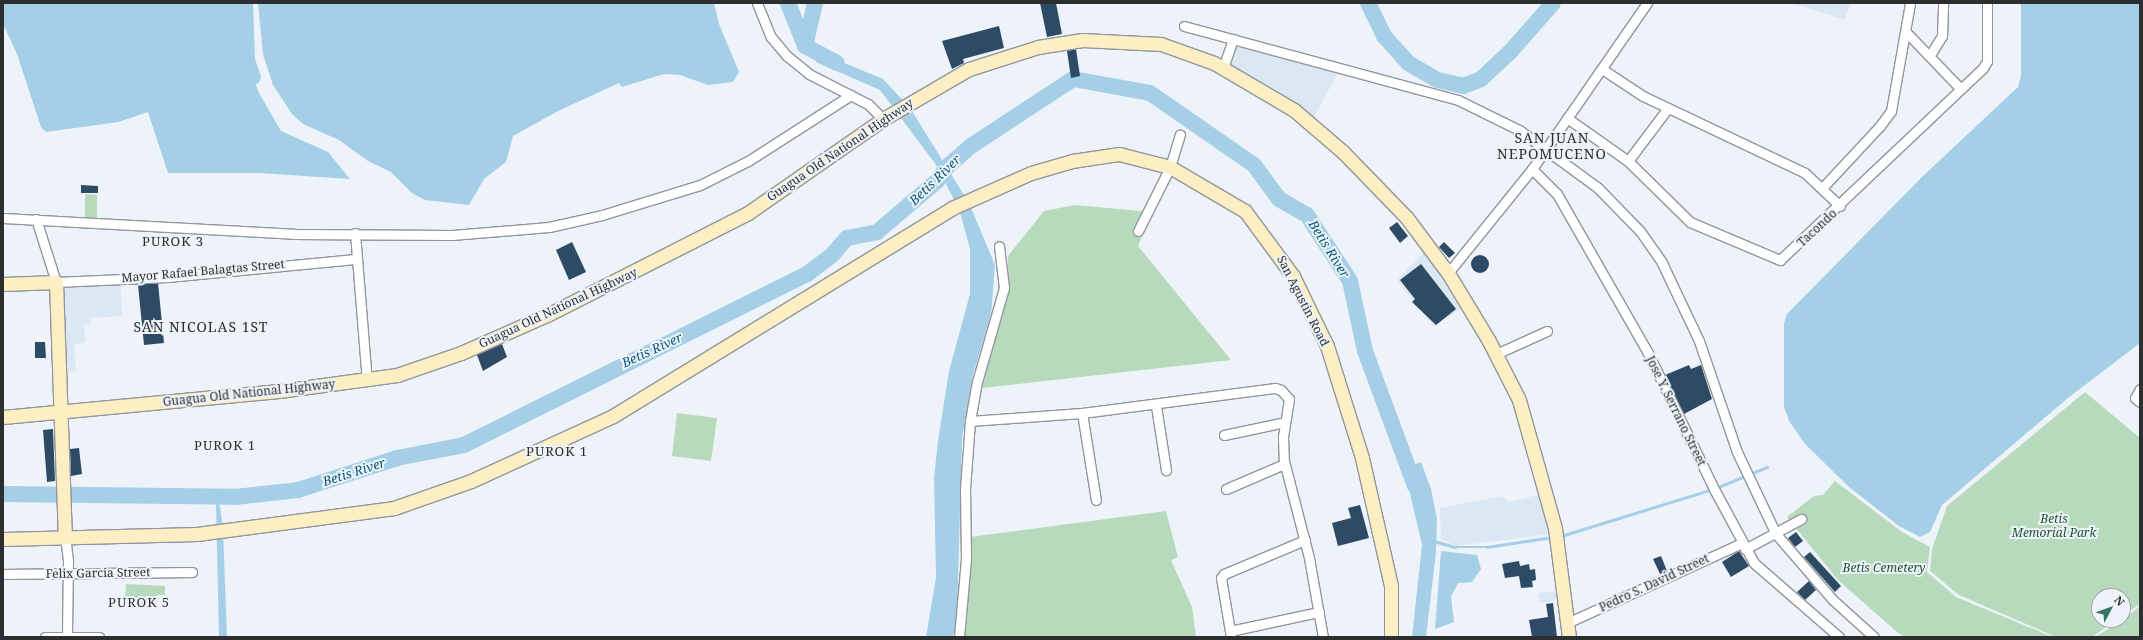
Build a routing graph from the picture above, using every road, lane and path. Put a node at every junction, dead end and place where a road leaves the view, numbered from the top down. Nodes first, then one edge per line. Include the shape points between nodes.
1 (757, 3) edge
2 (1647, 3) edge
3 (1910, 3) edge
4 (1943, 3) edge
5 (1987, 3) edge
6 (1184, 26) dead end
7 (1907, 33) junction
8 (1233, 39) junction
9 (1930, 55) junction
10 (1223, 68) junction
11 (1602, 69) junction
12 (1960, 88) junction
13 (851, 95) junction
14 (1668, 108) junction
15 (886, 116) junction
16 (1567, 118) junction
17 (1180, 134) dead end
18 (1545, 147) junction
19 (1628, 161) junction
20 (1170, 167) junction
21 (1532, 169) junction
22 (1823, 187) junction
23 (1840, 206) junction
24 (3, 218) edge
25 (36, 219) junction
26 (1138, 231) dead end
27 (355, 233) junction
28 (999, 246) dead end
29 (355, 259) junction
30 (1448, 273) junction
31 (56, 282) junction
32 (3, 284) edge
33 (1547, 331) dead end
34 (1496, 354) junction
35 (367, 381) junction
36 (2140, 389) edge
37 (2140, 402) edge
38 (1156, 406) junction
39 (58, 412) junction
40 (1082, 413) junction
41 (3, 417) edge
42 (970, 421) junction
43 (1285, 422) junction
44 (1224, 435) dead end
45 (1284, 464) junction
46 (1166, 470) dead end
47 (1226, 489) dead end
48 (1096, 500) dead end
49 (1801, 519) dead end
50 (1776, 534) junction
51 (65, 536) junction
52 (3, 539) edge
53 (1305, 540) junction
54 (1744, 546) junction
55 (192, 572) dead end
56 (67, 573) junction
57 (3, 574) edge
58 (1319, 612) junction
59 (1567, 623) junction
60 (1231, 634) edge
61 (46, 637) edge
62 (67, 637) edge
63 (99, 637) edge
64 (959, 637) edge
65 (1323, 637) edge
66 (1391, 637) edge
67 (1569, 637) edge
68 (1839, 637) edge
69 (1874, 637) edge

1 - 13 street via 771,37 786,56 809,74
2 - 11 street
3 - 7 street
4 - 9 street via 1942,36
5 - 12 street via 1987,61
6 - 8 street
7 - 9 street
7 - 22 street via 1886,119
8 - 10 street
8 - 18 street via 1458,100
9 - 12 street
10 - 15 street, Guagua Old National Highway via 1161,44 1082,40 997,58 969,69
10 - 30 street, Guagua Old National Highway via 1294,110 1343,152 1407,218
11 - 14 street, Tacondo via 1643,96
11 - 16 street
12 - 23 street
13 - 15 street
13 - 27 street via 748,161 700,185 602,215 549,227 498,233
14 - 19 street
14 - 22 street, Tacondo via 1778,159 1805,173
15 - 35 street, Guagua Old National Highway via 748,212 619,280 461,353 397,376
16 - 18 street
16 - 19 street, Tacondo
17 - 20 street
18 - 21 street
18 - 50 street via 1619,208 1662,263 1699,341 1738,452
19 - 23 street, Tacondo via 1690,222 1780,260
20 - 26 street
20 - 51 street, San Agustin Road via 1142,158 1100,155 1031,173 952,208 613,416 471,482 394,508 219,532
20 - 66 street, San Agustin Road via 1245,211 1279,254 1311,311 1344,397 1362,458 1391,586
21 - 30 street
21 - 54 street, Jose Y. Serrano Street via 1557,194 1648,353
22 - 23 street, Tacondo
24 - 25 street
25 - 27 street via 225,231
25 - 31 street
27 - 29 street
28 - 42 street via 1004,288 977,382
29 - 31 street, Mayor Rafael Balagtas Street via 168,277
29 - 35 street
30 - 34 street, Guagua Old National Highway
31 - 32 street, Mayor Rafael Balagtas Street
31 - 39 street
33 - 34 street
34 - 59 street, Guagua Old National Highway via 1519,400 1555,528
35 - 39 street, Guagua Old National Highway
36 - 37 street via 2135,398
38 - 40 street
38 - 43 street via 1275,388 1286,394 1289,399
38 - 46 street
39 - 41 street, Guagua Old National Highway
39 - 51 street
40 - 42 street
40 - 48 street
42 - 64 street via 965,489 966,559
43 - 44 street
43 - 45 street
45 - 47 street
45 - 53 street
49 - 50 street, Pedro S. David Street
50 - 54 street, Pedro S. David Street
50 - 69 street via 1833,600
51 - 52 street, San Agustin Road
51 - 56 street
53 - 58 street
53 - 60 street via 1224,574 1221,578
54 - 59 street, Pedro S. David Street
54 - 68 street, Jose Y. Serrano Street via 1764,573
55 - 56 street, Felix Garcia Street
56 - 57 street, Felix Garcia Street
56 - 62 street
58 - 60 street
58 - 65 street
59 - 67 street, Guagua Old National Highway
61 - 62 street
62 - 63 street

